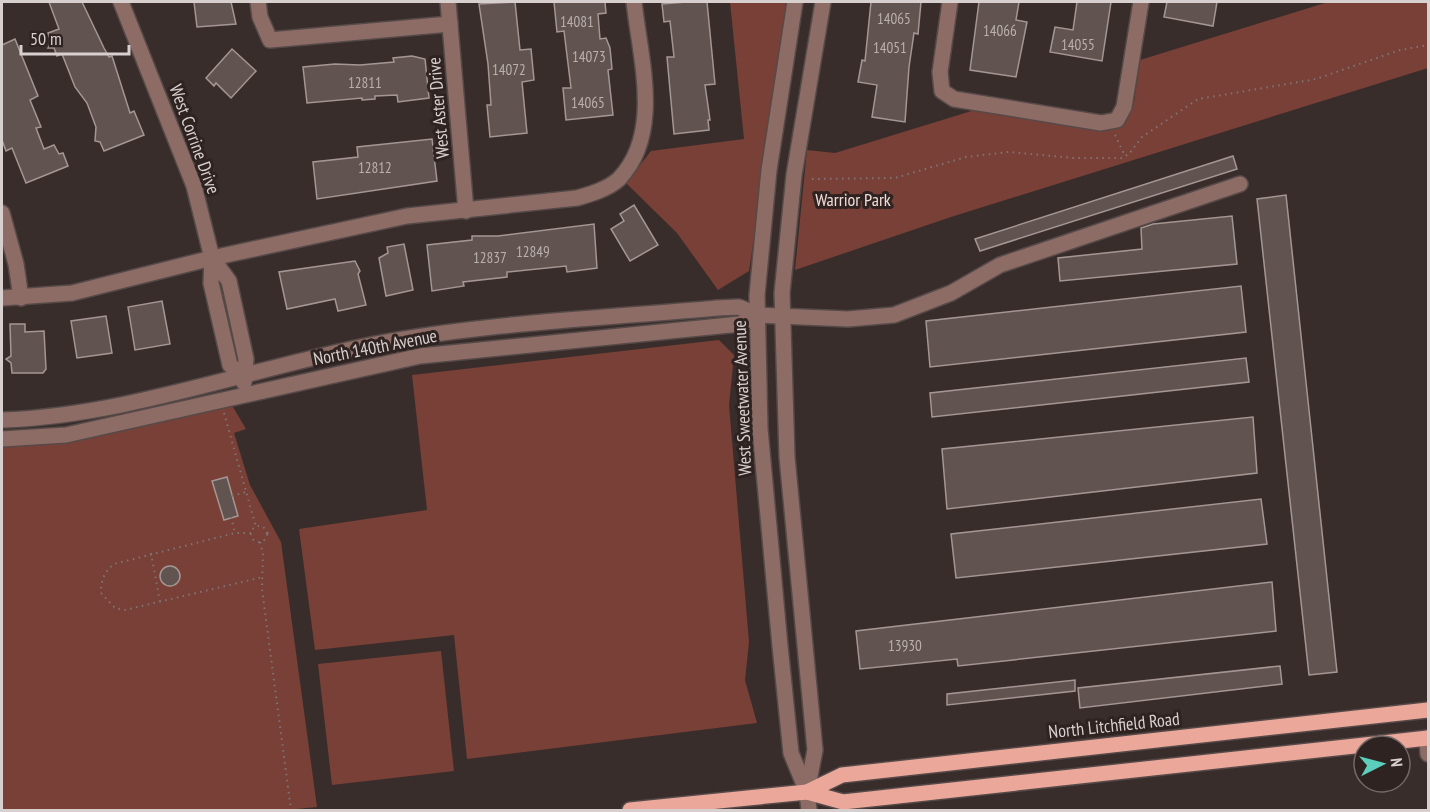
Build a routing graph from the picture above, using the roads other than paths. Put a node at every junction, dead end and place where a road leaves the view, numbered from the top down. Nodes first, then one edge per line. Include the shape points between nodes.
1 (120, 2) edge
2 (258, 2) edge
3 (448, 2) edge
4 (634, 2) edge
5 (795, 2) edge
6 (823, 2) edge
7 (950, 2) edge
8 (1141, 2) edge
9 (450, 24) junction
10 (1240, 183) dead end
11 (466, 211) junction
12 (2, 213) edge
13 (212, 258) junction
14 (2, 298) edge
15 (21, 298) junction
16 (758, 315) junction
17 (782, 315) junction
18 (242, 376) junction
19 (246, 393) junction
20 (2, 420) edge
21 (2, 439) edge
22 (1428, 710) edge
23 (1428, 743) edge
24 (807, 792) junction
25 (630, 810) edge
26 (809, 810) edge

1 - 13 street, West Corrine Drive via 194,186
2 - 9 street via 270,40
3 - 9 street, West Aster Drive
4 - 11 street via 646,108 644,134 636,156 617,180 577,198
5 - 16 street, West Sweetwater Avenue via 764,207
6 - 17 street, West Sweetwater Avenue via 794,175
7 - 8 street via 940,72 942,91 954,99 1116,125 1124,106
9 - 11 street, West Aster Drive
10 - 17 street, North 140th Avenue via 1000,265 951,293 894,315 848,319
11 - 13 street via 407,216
12 - 15 street
13 - 15 street via 72,293
13 - 18 street, West Corrine Drive via 229,281 246,359
14 - 15 street
16 - 17 street, North 140th Avenue
16 - 18 street, North 140th Avenue via 739,307 717,308 423,337
16 - 19 street, North 140th Avenue via 740,324 420,356
16 - 24 street, West Sweetwater Avenue via 760,429 791,753
17 - 24 street, West Sweetwater Avenue via 787,457 815,750
18 - 19 street, West Corrine Drive
18 - 20 street, North 140th Avenue via 83,411
19 - 21 street, North 140th Avenue via 66,435
22 - 24 main road, North Litchfield Road via 842,775
23 - 24 main road, North Litchfield Road via 843,802
24 - 25 main road, North Litchfield Road
24 - 26 street, West Sweetwater Avenue

